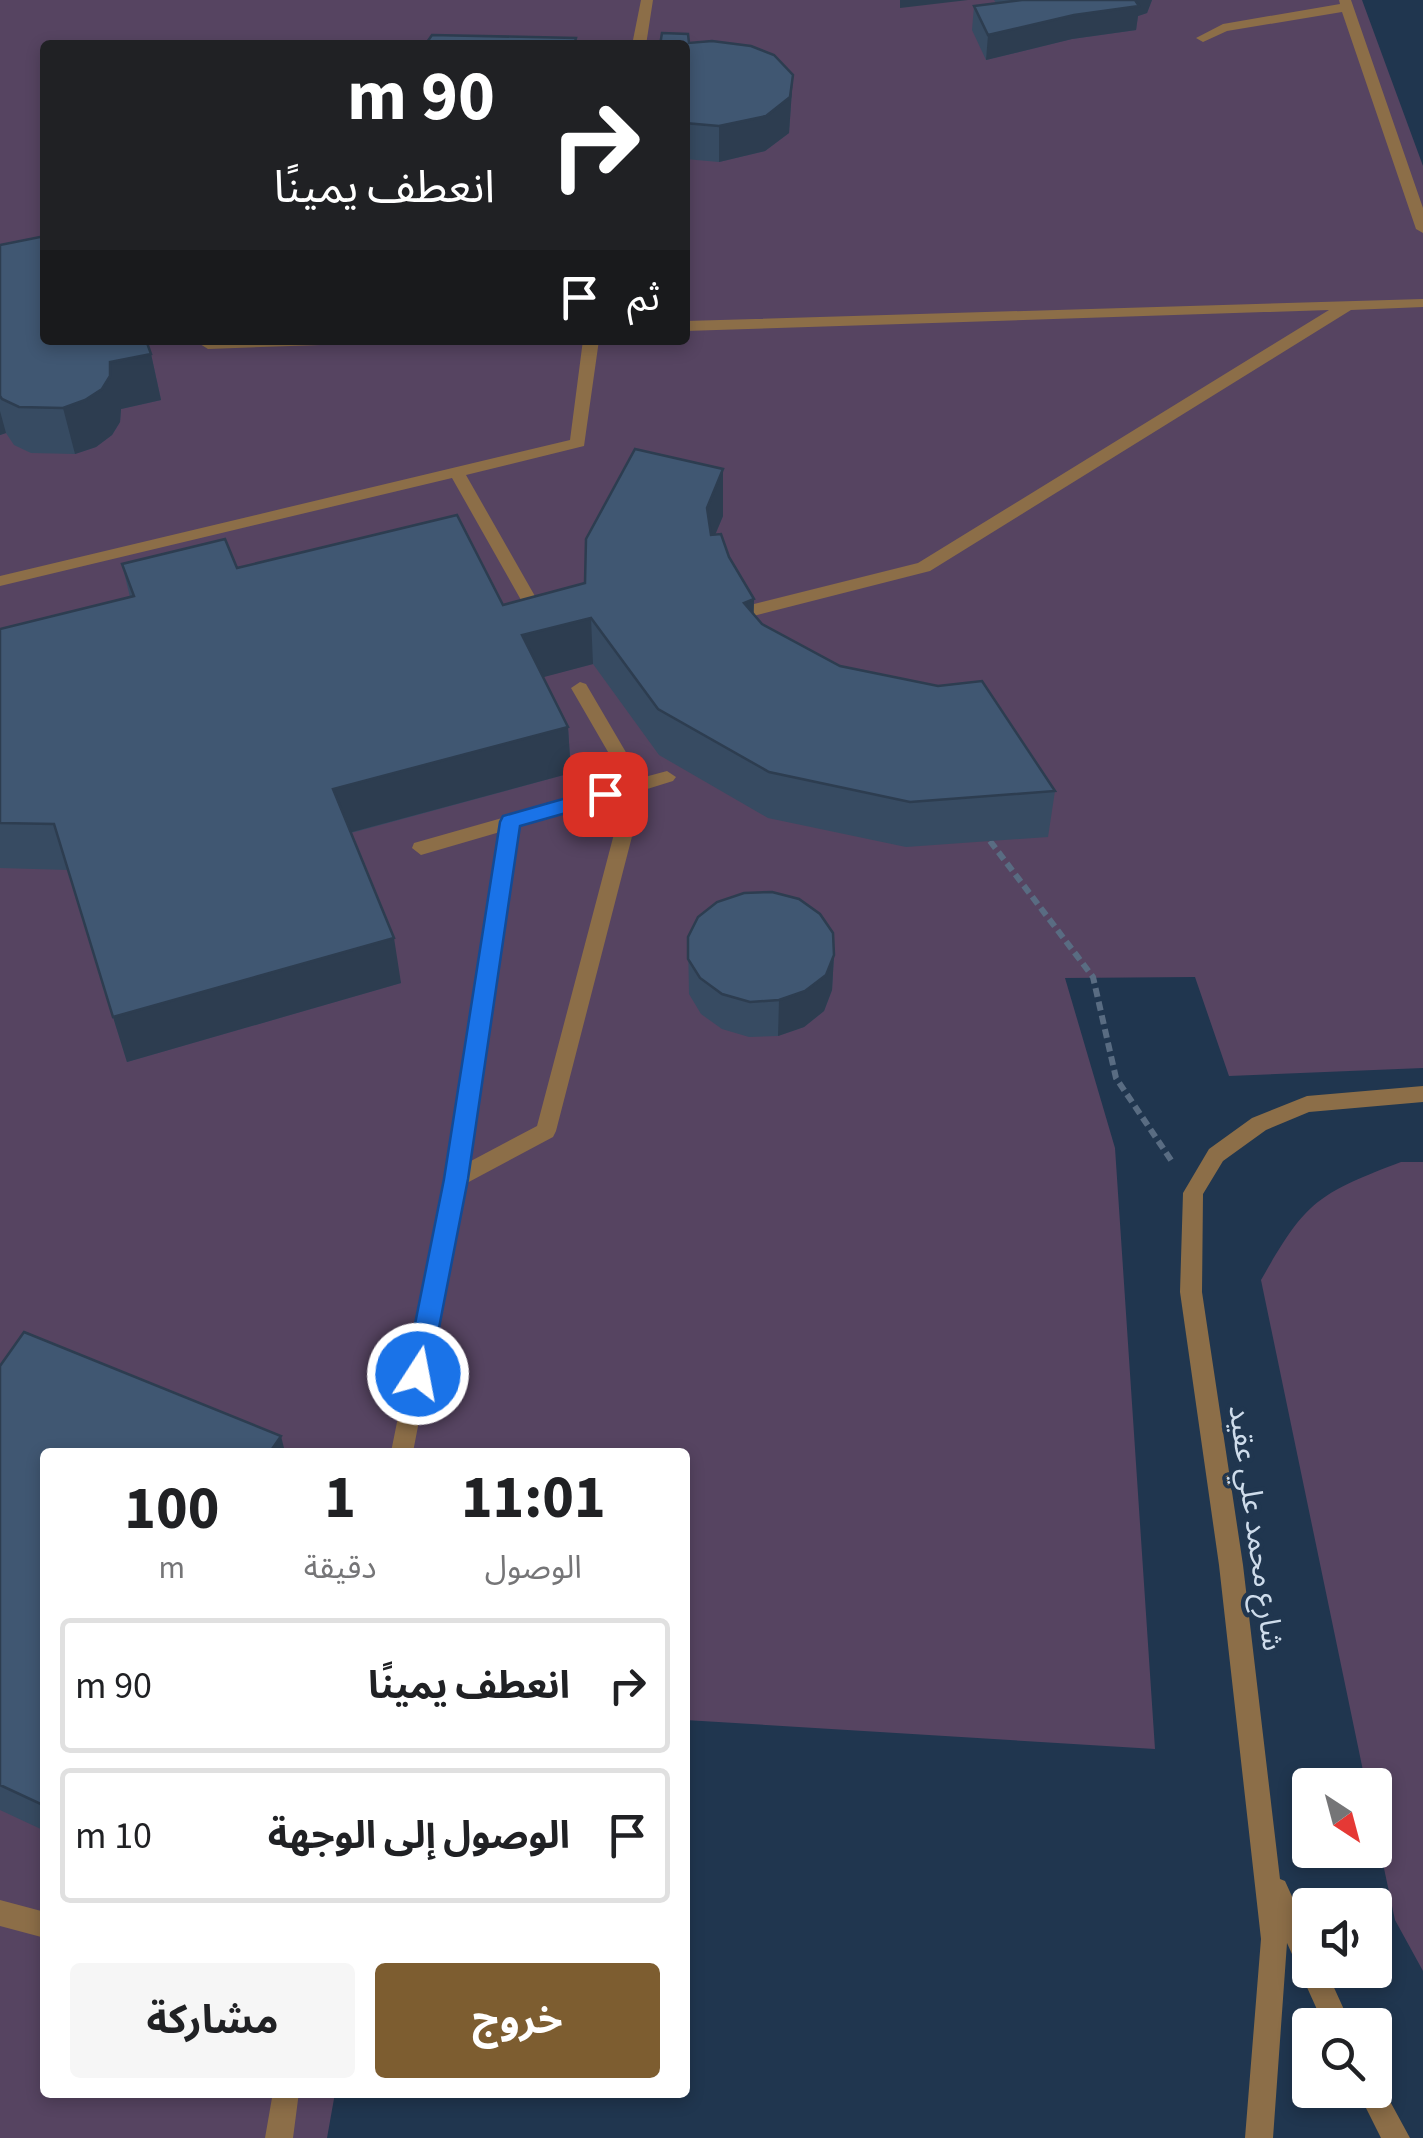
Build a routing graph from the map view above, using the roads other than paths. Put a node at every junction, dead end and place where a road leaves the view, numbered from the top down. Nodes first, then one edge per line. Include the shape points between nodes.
1 (647, 0) edge
2 (1346, 3) edge
3 (1204, 38) dead end
4 (641, 40) edge
5 (1423, 229) edge
6 (1423, 302) edge
7 (1348, 305) junction
8 (690, 326) edge
9 (589, 345) edge
10 (457, 473) junction
11 (0, 582) edge
12 (734, 615) edge
13 (542, 620) edge
14 (580, 688) dead end
15 (667, 777) dead end
16 (636, 785) junction
17 (511, 822) junction
18 (422, 848) dead end
19 (1423, 1094) edge
20 (456, 1179) junction
21 (403, 1448) edge
22 (1268, 1872) junction
23 (0, 1913) edge
24 (40, 1923) edge
25 (1292, 1926) edge
26 (285, 2098) edge
27 (1380, 2108) edge
28 (280, 2138) edge
29 (1260, 2138) edge
30 (1396, 2138) edge

1 - 4 street
2 - 3 street
2 - 5 street
6 - 7 street
7 - 8 street
7 - 12 street via 924,567
9 - 10 street via 578,443
10 - 11 street
10 - 13 street
14 - 16 street
15 - 16 street
16 - 17 street
16 - 20 street via 546,1131
17 - 18 street
17 - 20 street
19 - 22 street, شارع محمد علي عقيد via 1307,1104 1259,1124 1216,1155 1193,1193 1191,1292
20 - 21 street
22 - 25 street
22 - 29 street, شارع محمد علي عقيد via 1274,1939
23 - 24 street
26 - 28 street
27 - 30 street

